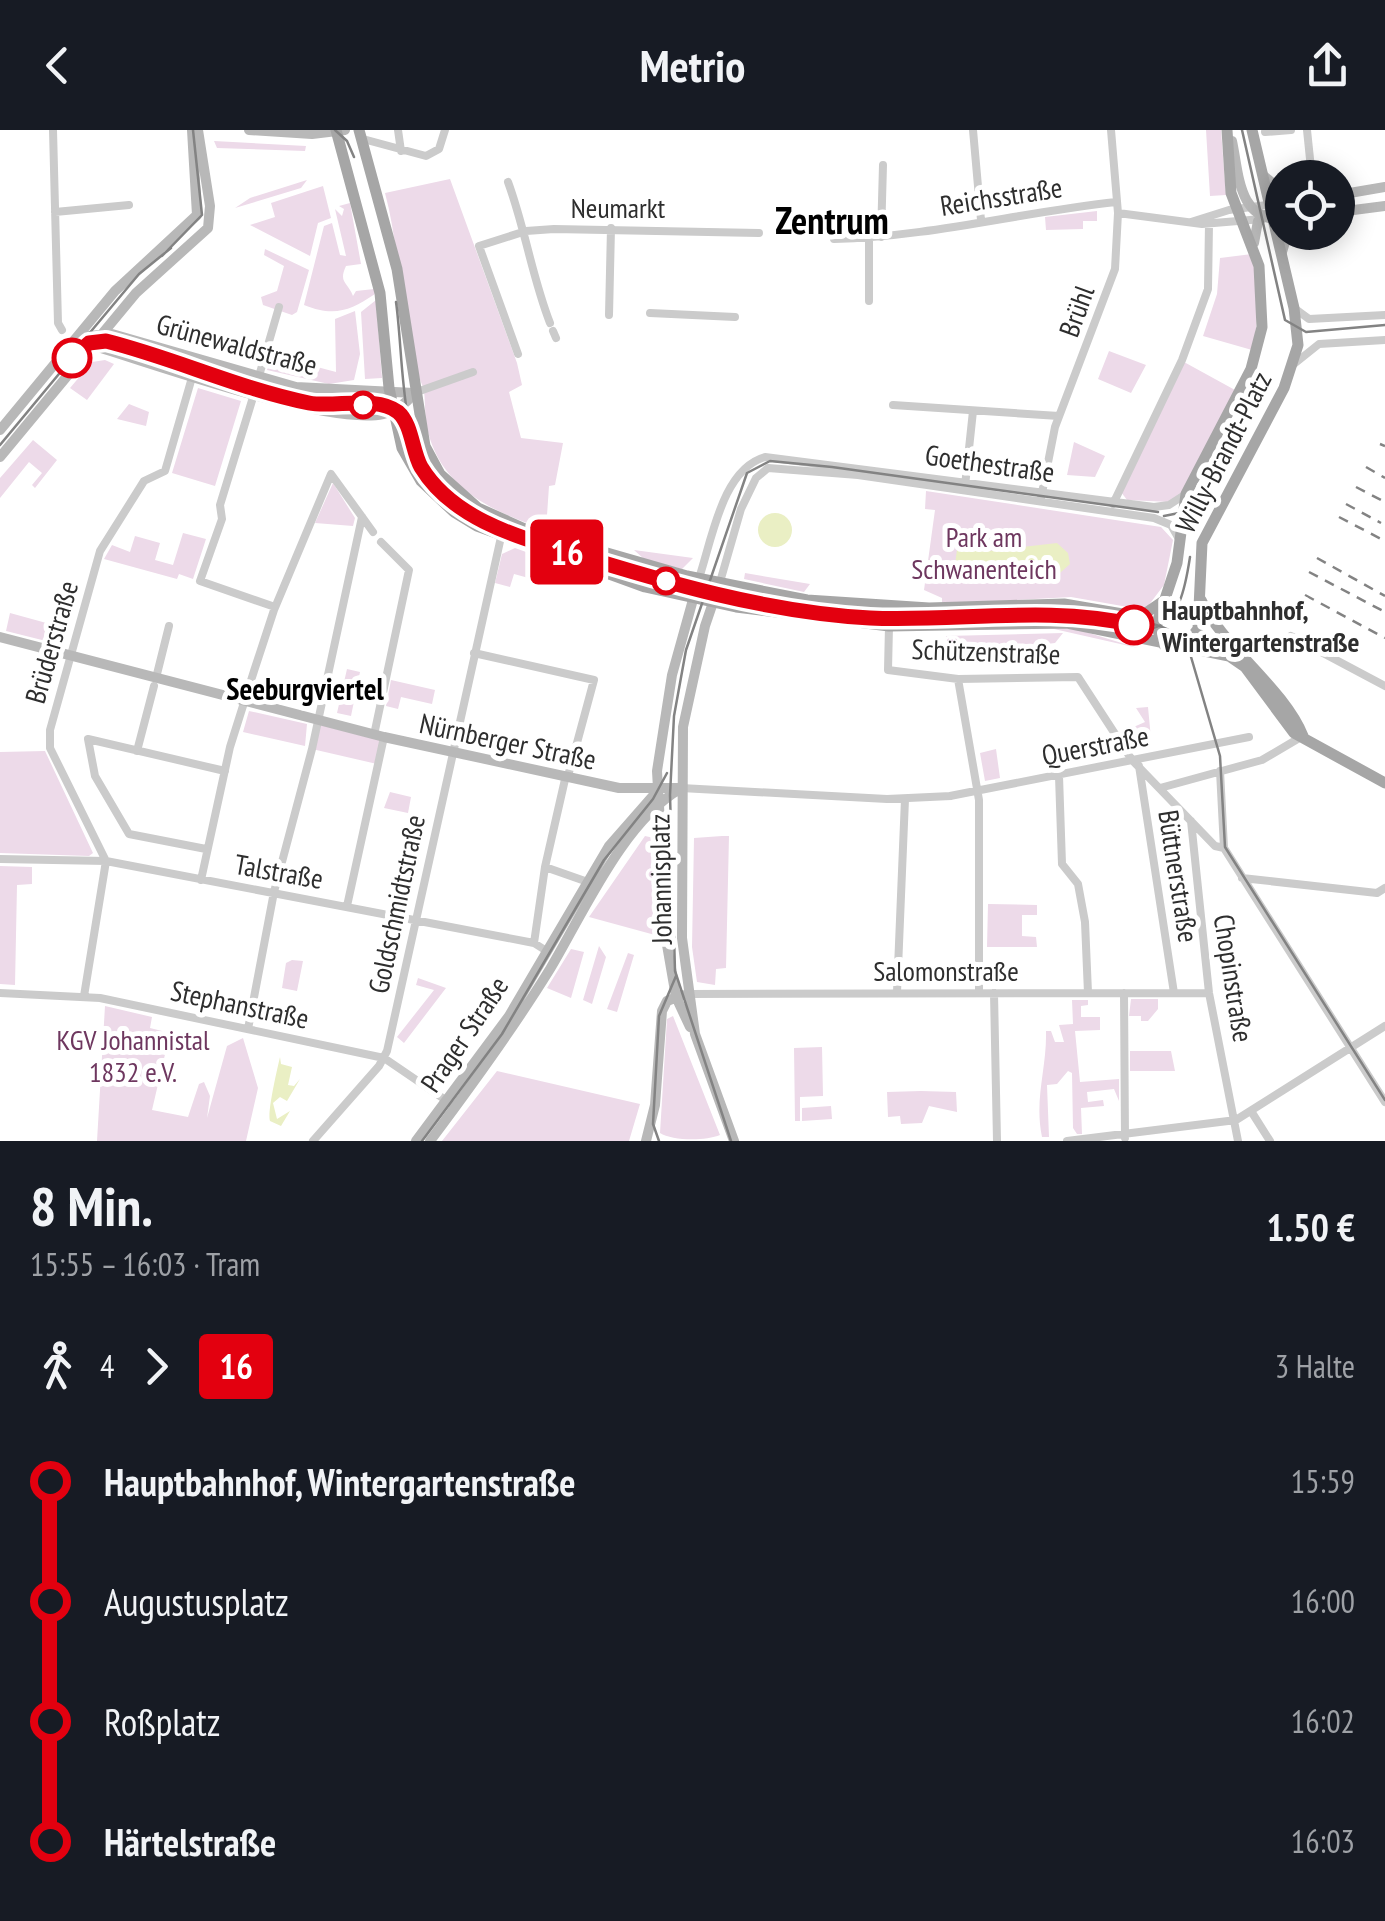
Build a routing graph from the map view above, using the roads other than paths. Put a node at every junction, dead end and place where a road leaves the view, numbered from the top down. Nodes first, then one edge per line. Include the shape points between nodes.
1 (53, 130) edge
2 (195, 130) edge
3 (249, 130) edge
4 (398, 130) edge
5 (446, 130) edge
6 (973, 130) edge
7 (1111, 130) edge
8 (1228, 130) edge
9 (1291, 130) edge
10 (1308, 130) edge
11 (1258, 131) edge
12 (349, 132) edge
13 (312, 134) junction
14 (401, 150) junction
15 (1310, 160) edge
16 (344, 163) junction
17 (883, 165) dead end
18 (1262, 172) junction
19 (1265, 175) edge
20 (508, 182) dead end
21 (1385, 187) edge
22 (1355, 192) edge
23 (1116, 202) junction
24 (128, 204) dead end
25 (1385, 206) edge
26 (1355, 210) edge
27 (55, 212) junction
28 (1118, 213) junction
29 (197, 215) junction
30 (1264, 217) edge
31 (981, 220) junction
32 (209, 221) junction
33 (1191, 222) junction
34 (1210, 224) junction
35 (610, 228) junction
36 (526, 231) junction
37 (759, 233) dead end
38 (881, 237) junction
39 (869, 238) junction
40 (834, 239) dead end
41 (868, 301) dead end
42 (279, 308) dead end
43 (1294, 308) junction
44 (650, 313) dead end
45 (609, 315) dead end
46 (1385, 315) edge
47 (735, 317) dead end
48 (92, 319) junction
49 (553, 331) dead end
50 (102, 332) junction
51 (70, 336) junction
52 (90, 339) junction
53 (1385, 340) edge
54 (518, 354) dead end
55 (1294, 364) junction
56 (473, 372) dead end
57 (193, 374) junction
58 (259, 376) junction
59 (254, 392) junction
60 (390, 393) junction
61 (414, 393) junction
62 (893, 405) dead end
63 (0, 410) edge
64 (393, 410) junction
65 (973, 411) junction
66 (367, 415) junction
67 (1059, 416) junction
68 (10, 419) junction
69 (397, 427) junction
70 (0, 430) edge
71 (0, 456) edge
72 (965, 487) junction
73 (1186, 494) junction
74 (1042, 498) junction
75 (1112, 507) junction
76 (362, 517) junction
77 (373, 532) dead end
78 (500, 537) junction
79 (382, 542) dead end
80 (1180, 542) junction
81 (699, 578) junction
82 (1197, 580) junction
83 (720, 582) junction
84 (692, 599) junction
85 (1165, 600) junction
86 (713, 603) junction
87 (275, 606) junction
88 (169, 626) dead end
89 (889, 626) junction
90 (1290, 636) dead end
91 (0, 638) edge
92 (1166, 646) junction
93 (474, 653) junction
94 (71, 656) junction
95 (958, 679) junction
96 (155, 682) junction
97 (1385, 686) edge
98 (245, 701) junction
99 (318, 720) junction
100 (379, 736) junction
101 (1249, 737) dead end
102 (1300, 738) junction
103 (137, 751) junction
104 (452, 752) junction
105 (1136, 763) junction
106 (225, 771) junction
107 (1220, 771) junction
108 (567, 776) junction
109 (1058, 776) junction
110 (1385, 783) edge
111 (682, 788) junction
112 (1160, 788) junction
113 (659, 789) junction
114 (978, 790) junction
115 (904, 799) junction
116 (661, 804) junction
117 (1192, 821) junction
118 (1224, 848) junction
119 (206, 849) junction
120 (0, 859) edge
121 (106, 861) junction
122 (545, 866) junction
123 (1242, 878) junction
124 (202, 880) junction
125 (586, 881) junction
126 (1385, 888) edge
127 (274, 892) junction
128 (347, 906) junction
129 (416, 918) junction
130 (540, 947) junction
131 (558, 956) joint
132 (897, 992) junction
133 (979, 992) junction
134 (0, 993) edge
135 (680, 993) junction
136 (994, 993) junction
137 (1088, 993) junction
138 (1124, 993) junction
139 (1174, 993) junction
140 (1209, 993) junction
141 (84, 996) junction
142 (1385, 1026) edge
143 (248, 1029) junction
144 (1350, 1048) junction
145 (384, 1058) junction
146 (1385, 1102) edge
147 (451, 1104) junction
148 (1252, 1111) junction
149 (1236, 1120) junction
150 (1125, 1138) edge
151 (313, 1141) edge
152 (416, 1141) edge
153 (430, 1141) edge
154 (646, 1141) edge
155 (734, 1141) edge
156 (997, 1141) edge
157 (1066, 1141) edge
158 (1238, 1141) edge
159 (1270, 1141) edge

1 - 27 street
2 - 29 main road
2 - 32 main road
3 - 13 main road
4 - 14 street
5 - 14 street via 432,155
6 - 31 street
7 - 23 street, Brühl
8 - 30 main road
8 - 30 main road via 1231,193
9 - 11 street
10 - 15 street
11 - 18 main road
12 - 13 main road
12 - 14 street
12 - 16 main road
12 - 61 main road via 397,268
13 - 16 main road via 333,144
16 - 60 main road via 382,301
17 - 38 street
18 - 19 main road
18 - 30 main road
20 - 36 street
21 - 22 main road
23 - 28 street, Brühl
23 - 31 street, Reichsstraße
24 - 27 street
25 - 26 main road
27 - 51 street via 58,323
28 - 33 street
28 - 67 street, Brühl via 1115,269
29 - 32 main road
29 - 48 main road via 148,256
30 - 33 street
30 - 34 street
30 - 43 main road, Willy-Brandt-Platz
30 - 73 main road, Willy-Brandt-Platz via 1254,244 1263,292 1256,354
31 - 38 street, Reichsstraße
32 - 50 main road
33 - 34 street
34 - 75 street via 1210,282 1188,347
35 - 36 street, Neumarkt
35 - 37 street, Neumarkt
35 - 45 street
36 - 49 street
36 - 54 street, Neumarkt via 479,246
38 - 39 street, Reichsstraße
39 - 40 street, Reichsstraße
39 - 41 street
42 - 58 street
43 - 46 street via 1309,319
43 - 55 main road, Willy-Brandt-Platz
44 - 47 street
48 - 51 main road
48 - 52 main road
50 - 52 main road, Grünewaldstraße
50 - 58 main road, Grünewaldstraße
51 - 52 main road, Grünewaldstraße
51 - 68 main road
52 - 57 main road, Grünewaldstraße
52 - 71 main road
53 - 55 street via 1320,344
55 - 82 main road, Willy-Brandt-Platz via 1204,536
56 - 61 street
57 - 59 main road, Grünewaldstraße
57 - 94 street, Brüderstraße via 165,470 144,482 104,542
58 - 60 main road, Grünewaldstraße via 304,388
59 - 66 main road, Grünewaldstraße via 314,410
59 - 87 street via 200,581
60 - 61 main road, Grünewaldstraße
60 - 64 main road
61 - 64 main road
61 - 81 main road via 428,454 458,492 506,522
62 - 65 street
63 - 68 street
64 - 66 main road, Grünewaldstraße
64 - 69 main road
65 - 67 street
65 - 72 street
66 - 69 main road
67 - 74 street, Brühl
68 - 70 main road
69 - 78 main road via 422,480 454,512
72 - 74 street, Goethestraße
72 - 81 street, Goethestraße via 784,458 754,460 734,478
72 - 83 street, Goethestraße via 776,468 761,472 741,509
73 - 75 street, Goethestraße via 1162,507
73 - 80 main road, Willy-Brandt-Platz
74 - 75 street, Goethestraße
75 - 80 street, Goethestraße via 1165,522
76 - 77 street
76 - 87 street via 335,474 327,477
76 - 99 street
78 - 84 main road
78 - 93 street, Goldschmidtstraße
79 - 100 street via 409,570
80 - 85 main road, Willy-Brandt-Platz
81 - 83 main road
81 - 84 main road
82 - 92 main road, Willy-Brandt-Platz via 1198,629
82 - 102 main road, Willy-Brandt-Platz via 1202,602
83 - 85 main road via 808,600 929,608 1064,604 1140,618
83 - 86 main road
84 - 86 main road
84 - 113 main road via 668,696
85 - 92 main road, Willy-Brandt-Platz via 1156,626
86 - 89 main road
86 - 111 main road via 687,700
87 - 98 street
88 - 96 street
89 - 92 main road via 1067,622
89 - 95 street, Schützenstraße via 888,670
90 - 97 street
91 - 94 main road, Nürnberger Straße
92 - 102 main road via 1229,656
93 - 104 street, Goldschmidtstraße
93 - 108 street via 594,680
94 - 96 main road, Nürnberger Straße
94 - 121 street, Brüderstraße via 50,745
95 - 105 street, Schützenstraße via 1078,677
95 - 114 street
96 - 98 main road, Nürnberger Straße
96 - 103 street
98 - 99 main road, Nürnberger Straße
98 - 106 street
99 - 100 main road, Nürnberger Straße
99 - 127 street
100 - 104 main road, Nürnberger Straße
100 - 128 street
101 - 105 street, Querstraße
102 - 107 street via 1273,756
102 - 110 main road
103 - 106 street
103 - 119 street via 88,739 95,776 129,834
104 - 108 main road, Nürnberger Straße
104 - 129 street, Goldschmidtstraße
105 - 109 street, Querstraße
105 - 112 street, Schützenstraße
105 - 139 street, Büttnerstraße
106 - 119 street
107 - 112 street
107 - 118 street
108 - 113 main road, Nürnberger Straße
108 - 122 street
109 - 114 street, Querstraße
109 - 137 street via 1062,864 1078,884 1082,903
111 - 113 main road, Querstraße
111 - 115 street, Querstraße
111 - 116 main road, Johannisplatz
111 - 135 main road, Johannisplatz
112 - 117 street, Schützenstraße
113 - 116 main road, Johannisplatz
113 - 125 main road, Johannisplatz
114 - 115 street, Querstraße
114 - 133 street
115 - 132 street
116 - 131 main road, Johannisplatz via 599,884
116 - 135 main road, Johannisplatz via 666,934
117 - 118 street, Schützenstraße
117 - 140 street, Chopinstraße
118 - 123 street
119 - 124 street
120 - 121 street, Talstraße
121 - 124 street, Talstraße
121 - 141 street
122 - 125 street
122 - 130 street
123 - 126 street via 1376,893
123 - 144 street
124 - 127 street, Talstraße
125 - 130 main road, Johannisplatz
127 - 128 street, Talstraße
127 - 143 street
128 - 129 street, Talstraße
129 - 130 street, Talstraße
129 - 145 street, Goldschmidtstraße
130 - 147 main road, Prager Straße via 508,1016
131 - 147 main road, Prager Straße
132 - 133 street, Salomonstraße
132 - 135 street, Salomonstraße
133 - 136 street, Salomonstraße
134 - 141 street, Stephanstraße
135 - 154 main road via 662,1011
135 - 155 main road
136 - 137 street, Salomonstraße
136 - 156 street
137 - 138 street, Salomonstraße
138 - 139 street, Salomonstraße
138 - 150 street
139 - 140 street, Salomonstraße
140 - 149 street, Chopinstraße
141 - 143 street, Stephanstraße
142 - 144 street
143 - 145 street, Stephanstraße
144 - 146 street
144 - 148 street
145 - 147 street, Stephanstraße
145 - 151 street, Goldschmidtstraße
147 - 152 main road, Prager Straße
147 - 153 main road, Prager Straße
148 - 149 street
148 - 159 street
149 - 150 street
149 - 158 street, Chopinstraße
150 - 157 street

